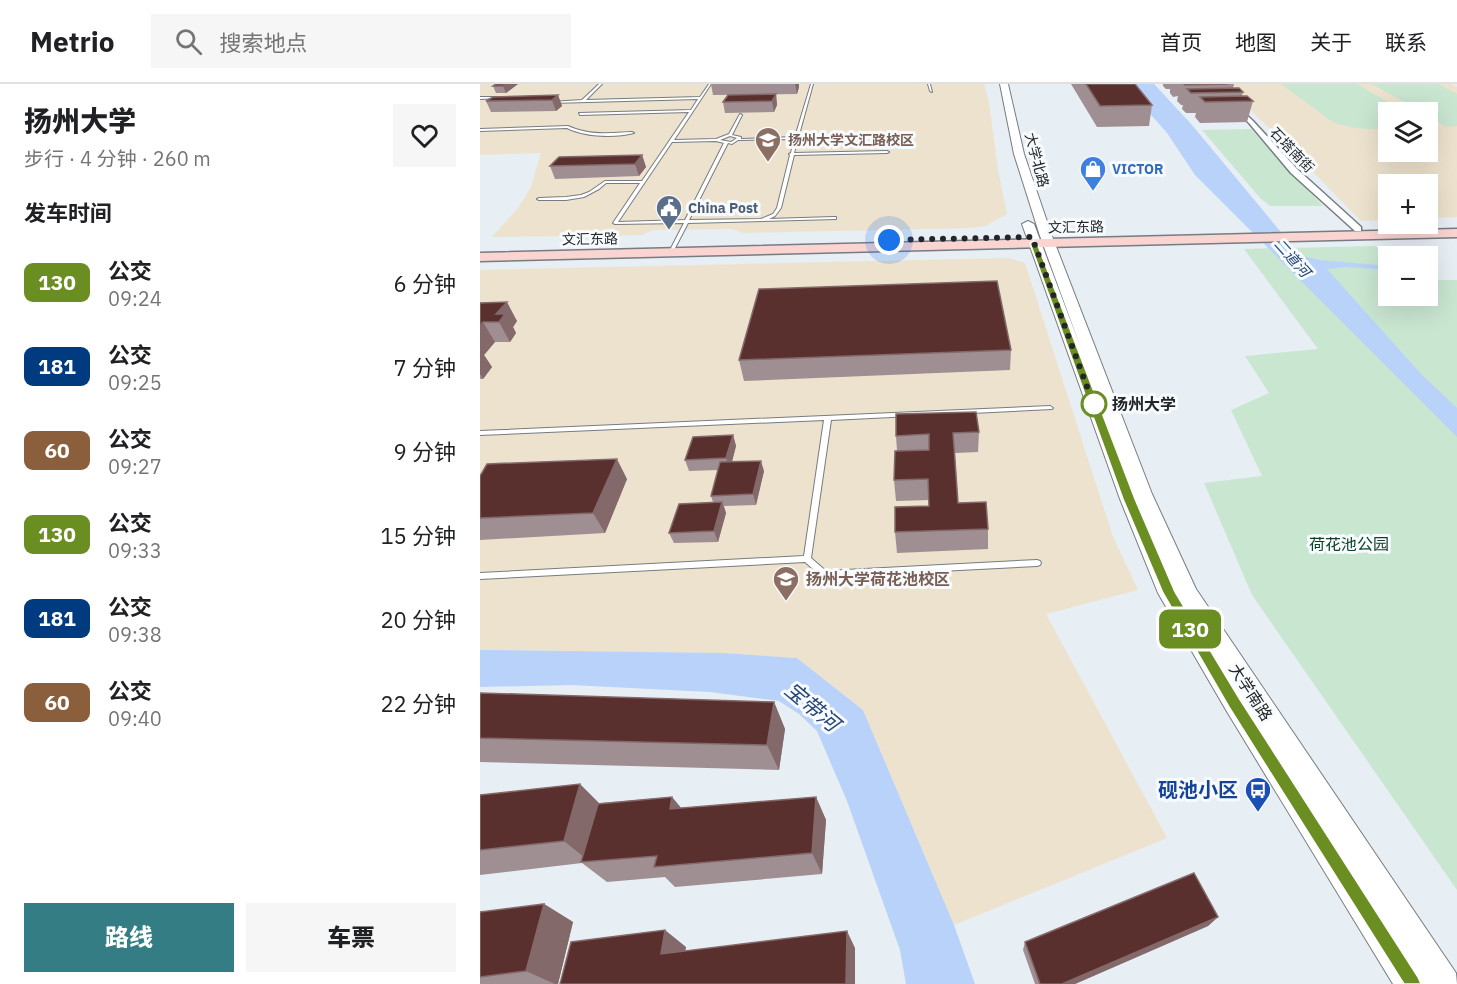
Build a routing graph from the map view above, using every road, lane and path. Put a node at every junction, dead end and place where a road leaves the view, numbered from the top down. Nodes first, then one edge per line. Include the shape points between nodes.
1 (601, 84) edge
2 (710, 84) edge
3 (812, 84) edge
4 (929, 84) edge
5 (995, 84) edge
6 (1004, 84) edge
7 (1211, 84) edge
8 (931, 91) dead end
9 (480, 98) edge
10 (701, 98) junction
11 (583, 101) junction
12 (551, 102) edge
13 (498, 103) edge
14 (692, 111) junction
15 (580, 114) dead end
16 (740, 115) edge
17 (480, 130) edge
18 (632, 133) dead end
19 (730, 135) junction
20 (795, 138) junction
21 (716, 140) junction
22 (740, 140) junction
23 (671, 141) junction
24 (726, 143) junction
25 (887, 152) dead end
26 (791, 154) junction
27 (1014, 174) dead end
28 (643, 182) junction
29 (539, 199) dead end
30 (1026, 216) dead end
31 (834, 219) dead end
32 (762, 220) junction
33 (687, 221) junction
34 (1457, 227) edge
35 (1358, 229) junction
36 (1292, 234) junction
37 (1457, 234) edge
38 (1040, 239) junction
39 (480, 249) edge
40 (672, 249) junction
41 (480, 257) edge
42 (1050, 408) dead end
43 (828, 417) junction
44 (480, 433) edge
45 (807, 559) junction
46 (1037, 563) dead end
47 (480, 576) edge
48 (1411, 984) edge
49 (1445, 984) edge

1 - 11 lane
2 - 10 lane
3 - 20 lane
4 - 8 lane
5 - 27 street, 大学北路
6 - 38 street, 大学北路
7 - 35 street, 石塔南街 via 1294,171
9 - 13 lane via 506,98
10 - 11 lane
10 - 14 lane
11 - 12 lane
14 - 15 lane
14 - 23 lane
16 - 19 lane
17 - 18 lane via 568,127 591,134
19 - 21 lane
19 - 22 lane
20 - 22 lane
20 - 26 lane
21 - 23 lane
21 - 24 lane
22 - 24 lane
23 - 28 lane
24 - 33 lane
25 - 26 lane
26 - 32 lane via 779,208
28 - 29 lane via 605,182 595,193 584,196
28 - 33 lane via 615,223
30 - 38 street
31 - 32 lane
32 - 33 lane
33 - 40 lane
34 - 35 main road, 文汇东路
35 - 36 main road, 文汇东路
36 - 37 main road, 文汇东路
36 - 38 main road, 文汇东路
38 - 40 main road, 文汇东路
38 - 48 street, 大学南路 via 1129,499 1169,593
38 - 49 street, 大学南路 via 1187,593
39 - 40 main road, 文汇东路
40 - 41 main road, 文汇东路
42 - 43 lane
43 - 44 lane
43 - 45 lane
45 - 46 lane via 824,574
45 - 47 lane

